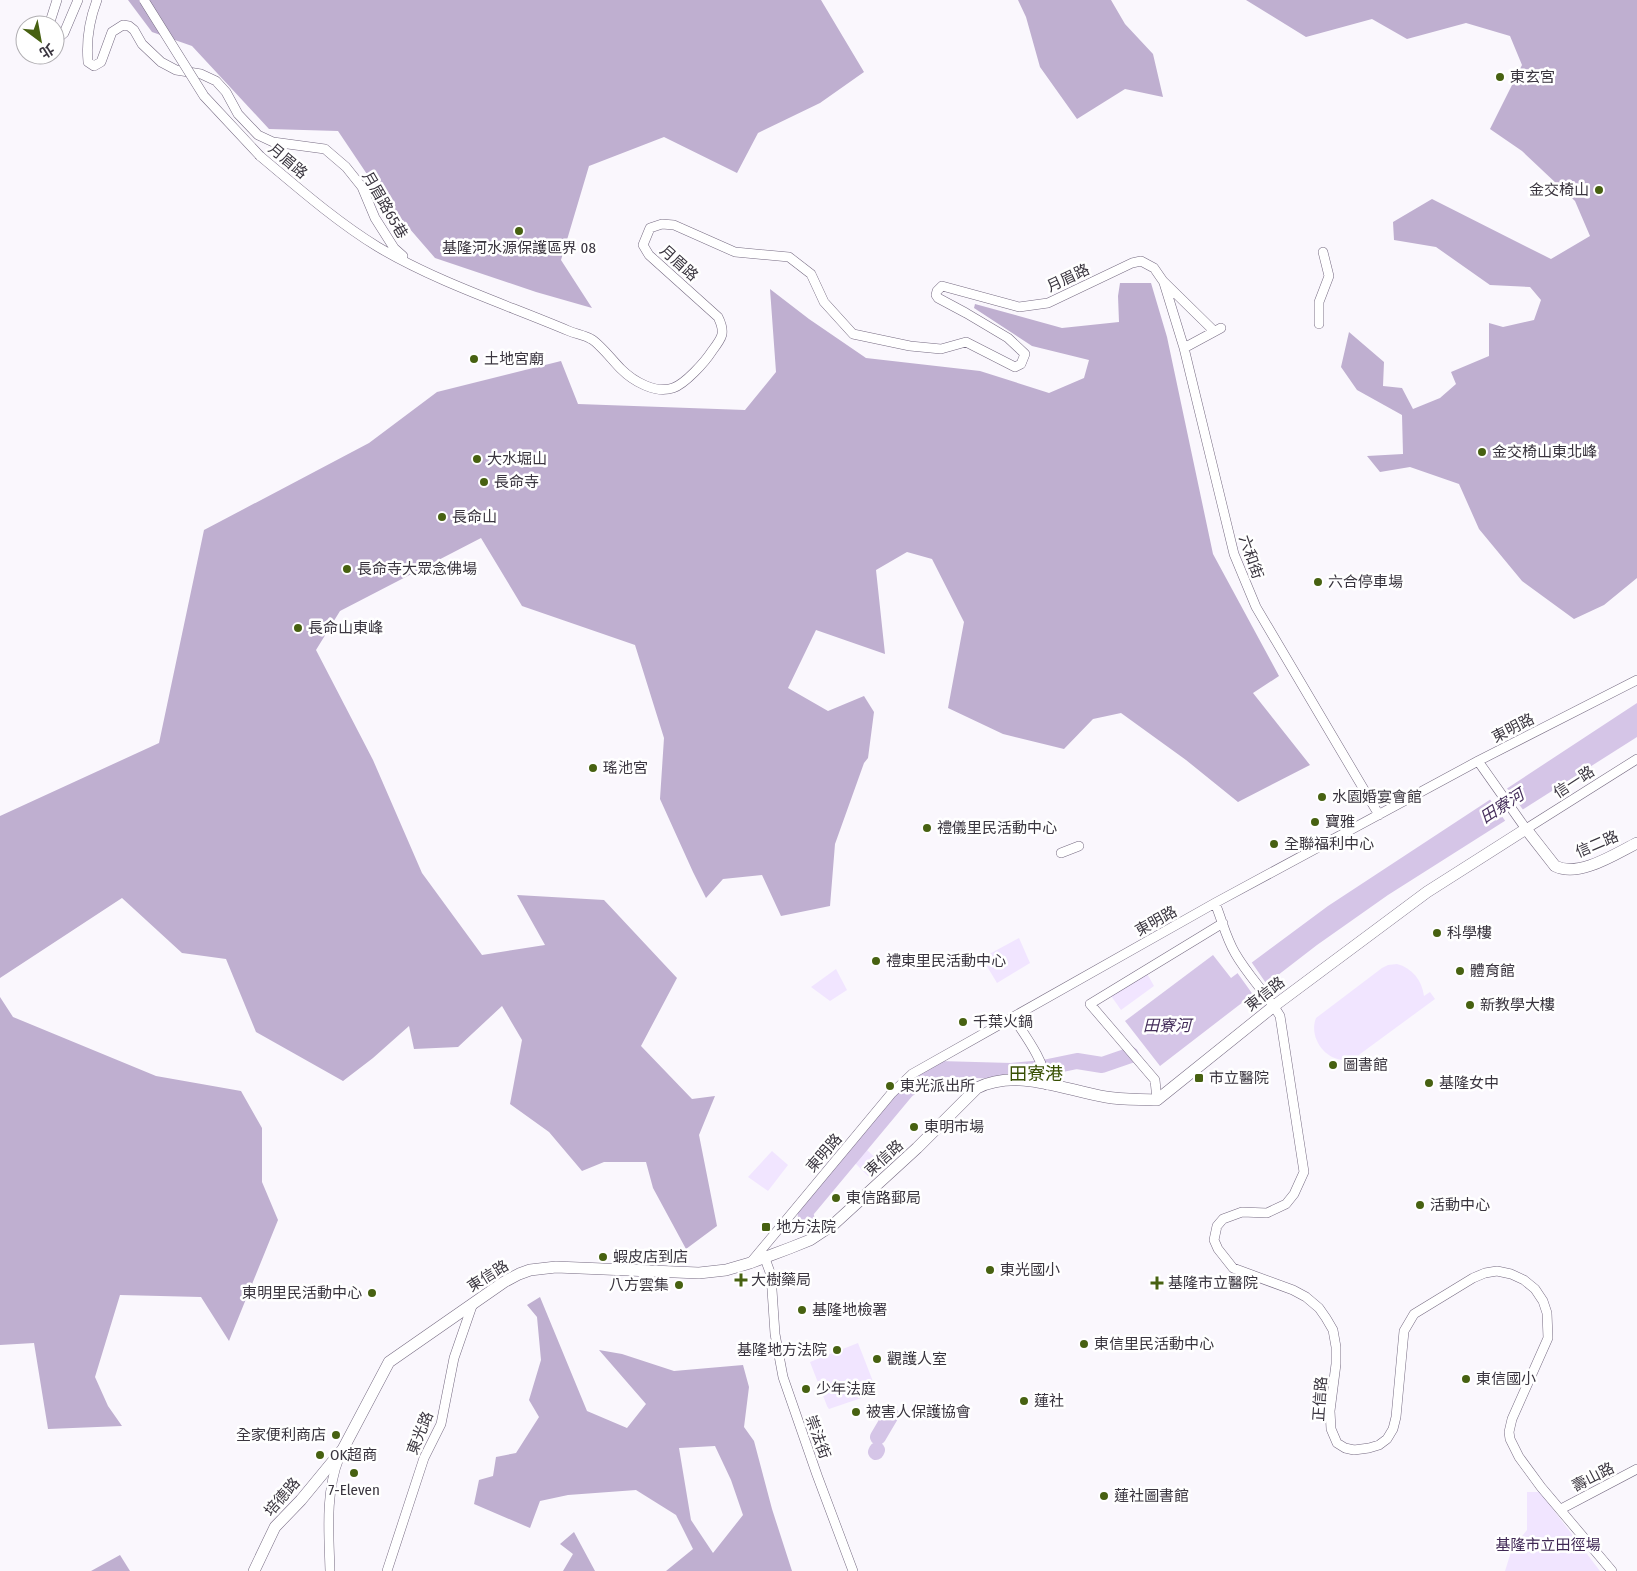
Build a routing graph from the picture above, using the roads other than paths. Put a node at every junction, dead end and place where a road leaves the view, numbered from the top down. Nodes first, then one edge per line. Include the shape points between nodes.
1 (57, 0) edge
2 (78, 0) edge
3 (97, 0) edge
4 (144, 0) edge
5 (53, 15) edge
6 (65, 31) edge
7 (1323, 252) dead end
8 (412, 265) junction
9 (1164, 281) junction
10 (1319, 324) dead end
11 (1184, 348) junction
12 (1637, 680) edge
13 (1637, 758) edge
14 (1478, 761) junction
15 (1379, 815) junction
16 (1526, 829) junction
17 (1637, 843) edge
18 (1079, 846) dead end
19 (1061, 853) dead end
20 (1215, 903) junction
21 (1223, 923) junction
22 (1274, 1006) junction
23 (1013, 1017) junction
24 (1046, 1079) junction
25 (1157, 1100) junction
26 (764, 1254) junction
27 (473, 1303) junction
28 (343, 1449) junction
29 (1637, 1469) edge
30 (1561, 1509) junction
31 (254, 1571) edge
32 (330, 1571) edge
33 (387, 1571) edge
34 (853, 1571) edge
35 (1612, 1571) edge

1 - 5 street
2 - 6 street
3 - 8 street, 月眉路65巷 via 87,42 88,62 94,66 101,62 112,32 122,25 129,26 160,62 216,81 238,114 258,135 273,142 325,149 362,187 375,218 394,248
4 - 8 street, 月眉路, bridge via 204,96 260,156 320,206 377,246
7 - 10 street via 1329,276 1319,302
8 - 9 street, 月眉路 via 592,339 629,376 658,390 674,388 688,378 722,336 718,317 649,255 643,245 650,228 662,224 674,225 735,252 789,257 811,274 824,302 853,334 941,349 966,342 1015,367 1021,364 1025,354 1008,338 938,298 937,291 942,286 1019,307 1048,303 1141,261 1154,268
9 - 11 street, 六和街
9 - 11 street, 月眉路 via 1217,330
11 - 15 street, 六和街 via 1234,554 1246,584 1256,607
12 - 14 street, 東明路
13 - 16 street, 信一路
14 - 15 street, 東明路
14 - 16 street
15 - 20 street, 東明路
16 - 17 main road, 信二路 via 1555,866 1562,870 1592,865
16 - 22 main road, 東信路 via 1427,892
18 - 19 street
20 - 21 street, 正信路
20 - 23 street, 東明路
21 - 22 street, 正信路 via 1242,964
21 - 25 street via 1090,1004 1155,1080
22 - 25 main road, 東信路
22 - 30 street, 正信路 via 1280,1016 1304,1172 1294,1194 1276,1210 1242,1212 1223,1219 1215,1231 1218,1249 1233,1268 1293,1290 1319,1308 1326,1318 1333,1330 1336,1346 1331,1429 1337,1443 1354,1450 1379,1445 1392,1429 1404,1331 1414,1314 1485,1273 1497,1271 1524,1280 1543,1301 1548,1338 1512,1419 1510,1439 1519,1457
23 - 24 street via 1040,1061
23 - 26 street, 東明路 via 912,1074 892,1094
24 - 25 main road, 東信路 via 1108,1098
24 - 26 main road, 東信路 via 1005,1080 977,1088 834,1224 810,1240
26 - 27 main road, 東信路 via 750,1263 699,1273 530,1270 504,1282
26 - 34 street, 崇法街 via 771,1276 775,1334 783,1377
27 - 28 main road, 東信路 via 390,1362
27 - 33 street, 東光路 via 454,1358 442,1424 424,1458
28 - 31 main road, 培德路 via 276,1527
28 - 32 street, 東信路 via 335,1467 328,1512
29 - 30 street, 壽山路
30 - 35 street, 正信路

